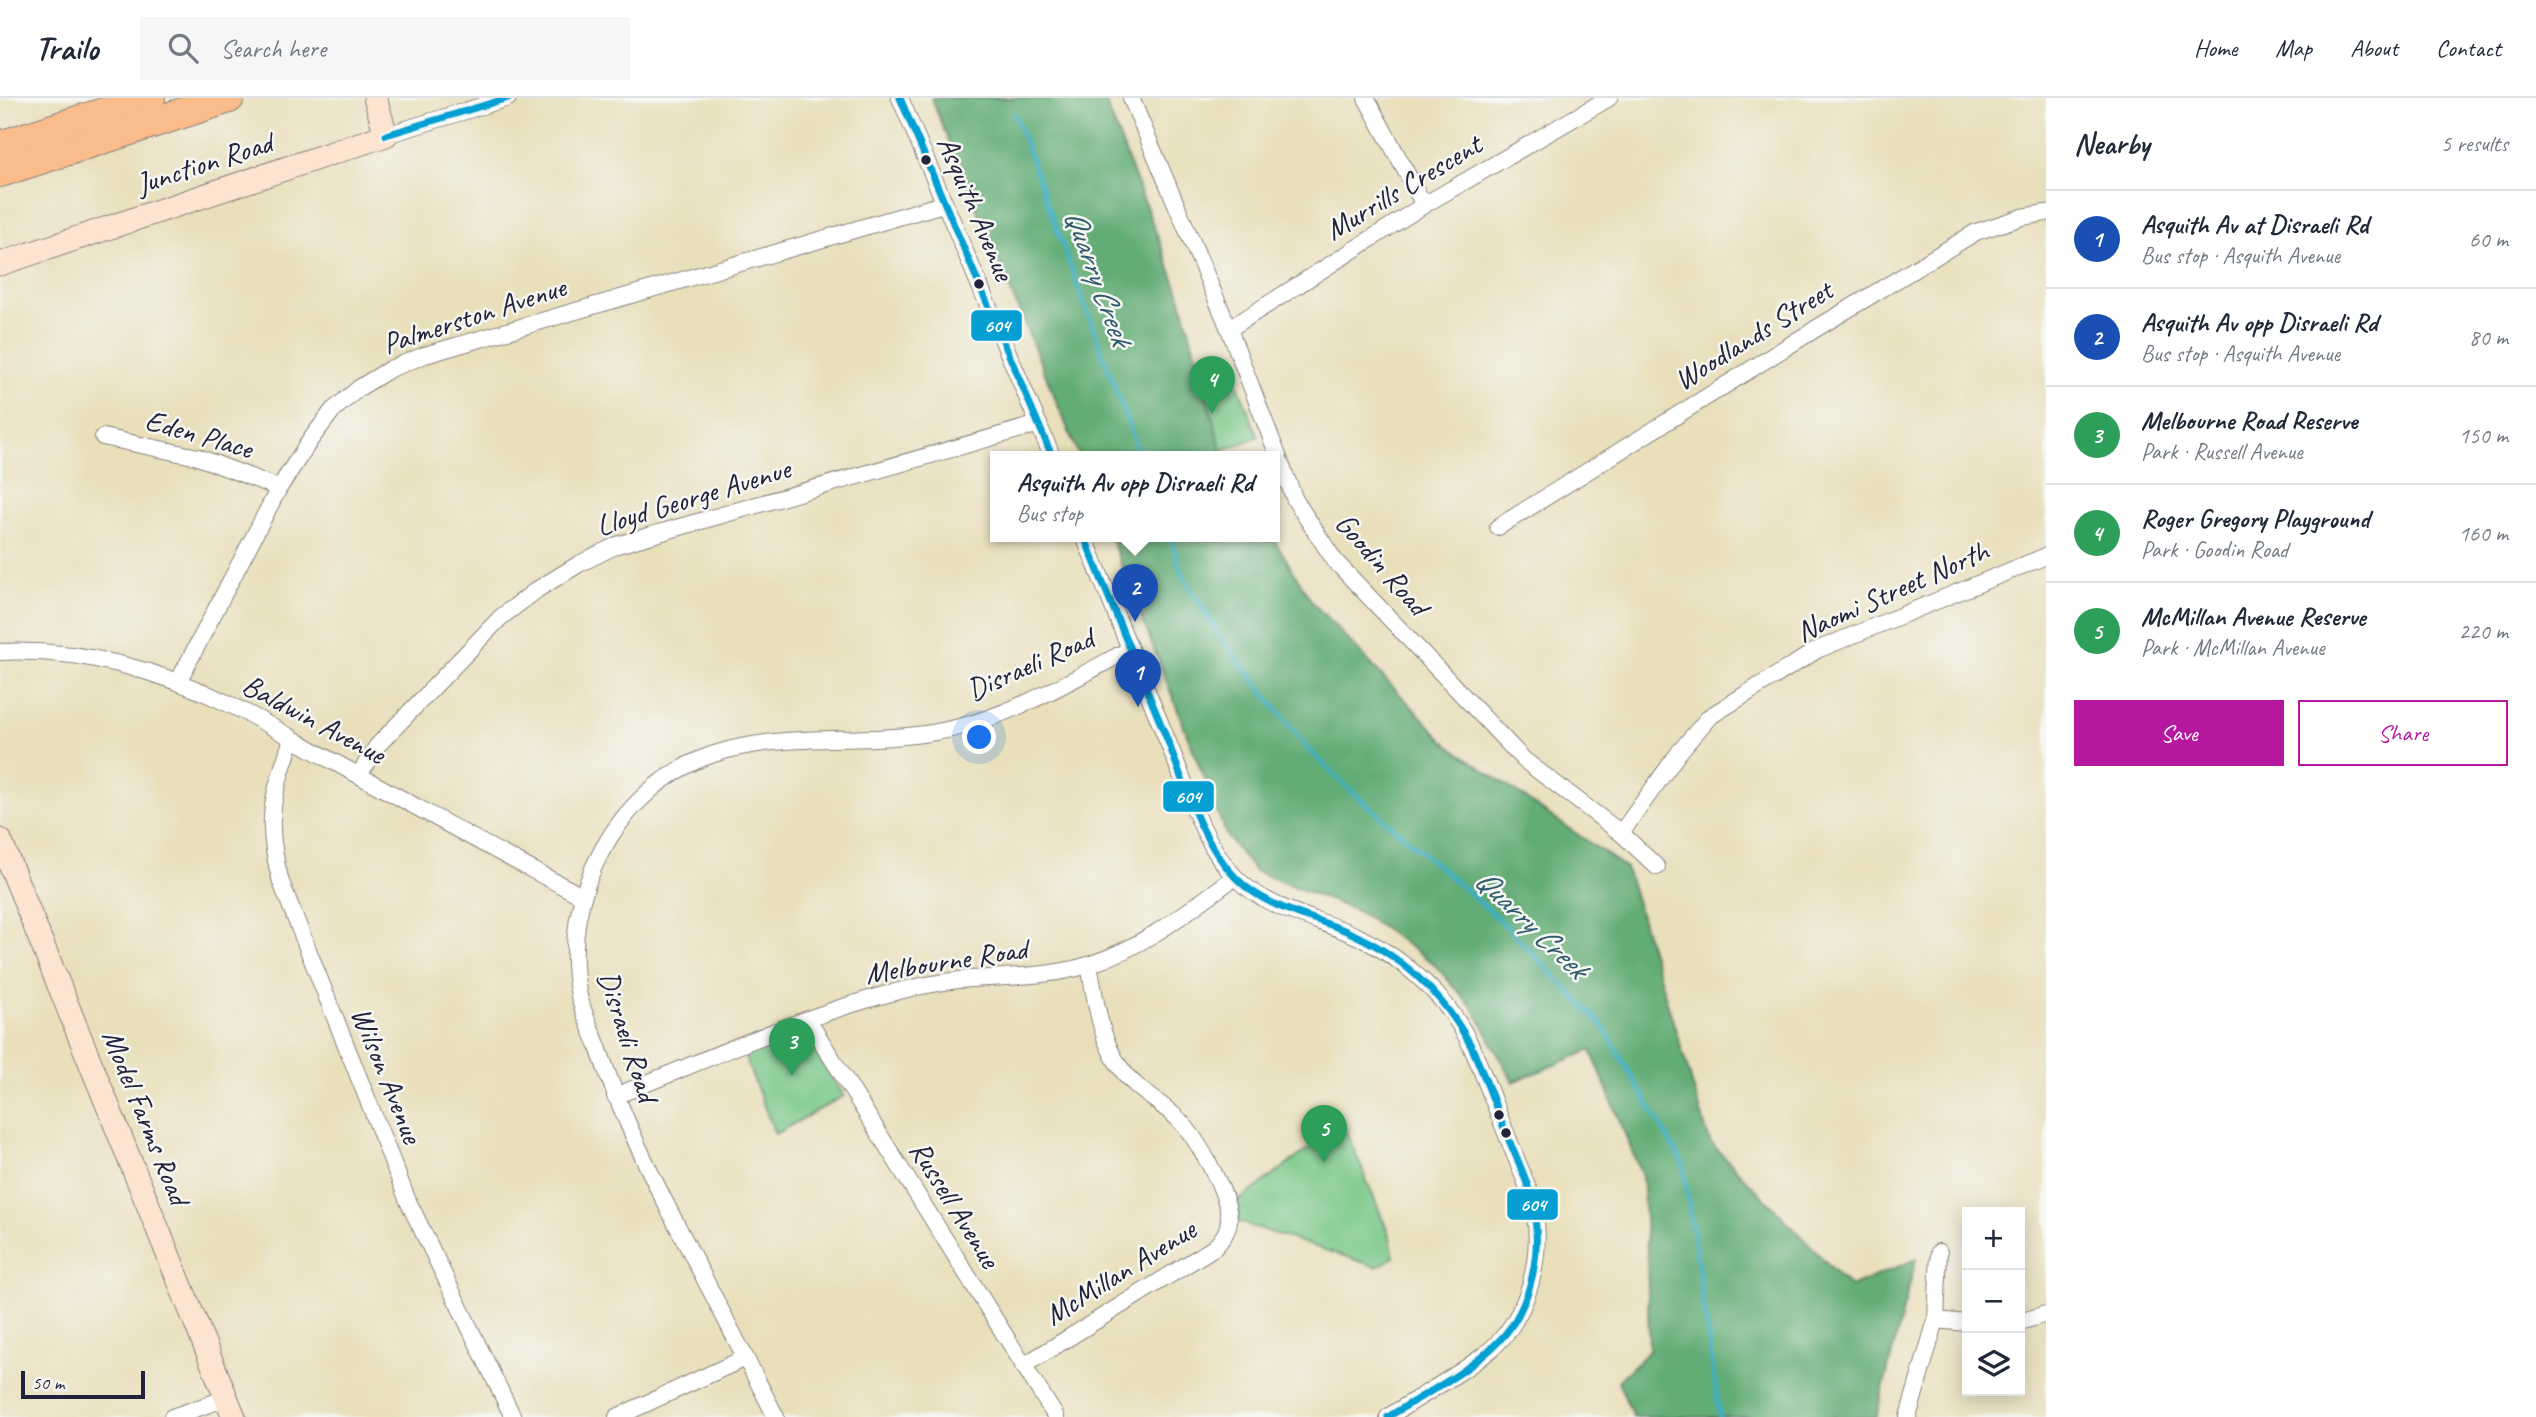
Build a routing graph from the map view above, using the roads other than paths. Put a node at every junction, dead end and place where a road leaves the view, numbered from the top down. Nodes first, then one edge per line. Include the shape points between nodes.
1 (150, 98) edge
2 (229, 98) edge
3 (375, 98) edge
4 (508, 98) edge
5 (900, 98) edge
6 (1131, 98) edge
7 (1366, 98) edge
8 (1609, 98) edge
9 (386, 135) junction
10 (0, 146) edge
11 (0, 172) edge
12 (943, 204) junction
13 (1424, 205) junction
14 (2046, 213) edge
15 (0, 264) edge
16 (1229, 329) junction
17 (1039, 424) junction
18 (103, 437) dead end
19 (1050, 451) edge
20 (1277, 451) edge
21 (1280, 459) edge
22 (279, 488) junction
23 (1498, 527) dead end
24 (1086, 542) edge
25 (2046, 556) edge
26 (1130, 649) junction
27 (0, 652) edge
28 (178, 682) junction
29 (292, 739) junction
30 (359, 775) junction
31 (1621, 833) junction
32 (0, 840) edge
33 (1657, 867) dead end
34 (1235, 877) junction
35 (582, 896) junction
36 (1089, 965) junction
37 (808, 1020) junction
38 (615, 1096) junction
39 (1939, 1252) dead end
40 (2046, 1314) edge
41 (1936, 1320) junction
42 (2025, 1320) edge
43 (1962, 1323) edge
44 (745, 1358) junction
45 (1023, 1366) junction
46 (230, 1407) edge
47 (172, 1417) edge
48 (513, 1417) edge
49 (617, 1417) edge
50 (776, 1417) edge
51 (1056, 1417) edge
52 (1388, 1417) edge
53 (1908, 1417) edge

1 - 10 highway
2 - 11 highway
3 - 9 street
4 - 9 street, Junction Road
5 - 12 street, Asquith Avenue
6 - 16 street, Goodin Road
7 - 13 street
8 - 13 street, Murrills Crescent
9 - 15 street, Junction Road
12 - 17 street, Asquith Avenue
12 - 22 street, Palmerston Avenue via 390,369 333,410
13 - 16 street, Murrills Crescent
14 - 23 street, Woodlands Street via 1976,232
16 - 20 street, Goodin Road
17 - 19 street, Asquith Avenue
17 - 30 street, Lloyd George Avenue via 617,545 579,564 501,617 377,746
18 - 22 street, Eden Place via 198,457
21 - 31 street, Goodin Road via 1296,500 1335,561 1524,760
22 - 28 street, Palmerston Avenue
24 - 26 street
25 - 31 street, Naomi Street North via 1817,650 1709,717
26 - 34 street via 1198,813
26 - 35 street, Disraeli Road via 1055,690 939,732 870,740 774,742 714,754 665,778 629,811 602,849
27 - 28 street, Baldwin Avenue via 63,654 113,662
28 - 29 street, Baldwin Avenue
29 - 30 street, Baldwin Avenue
29 - 48 street, Wilson Avenue via 270,823 281,882 408,1201
30 - 35 street, Baldwin Avenue
31 - 33 street, Goodin Road
32 - 46 street, Model Farms Road
34 - 36 street, Melbourne Road via 1161,931
34 - 52 street via 1270,902 1361,938 1416,974 1435,993 1470,1044 1532,1198 1538,1246 1528,1293 1517,1315 1485,1354
35 - 38 street, Disraeli Road via 575,946 579,996
36 - 37 street, Melbourne Road via 906,989
36 - 45 street, McMillan Avenue via 1100,1023 1120,1068 1195,1137 1223,1194 1229,1221 1226,1234 1215,1247
37 - 38 street, Melbourne Road
37 - 45 street, Russell Avenue
38 - 44 street, Disraeli Road
39 - 41 street
40 - 42 street
41 - 43 street
41 - 53 street
44 - 49 street
44 - 50 street, Disraeli Road
45 - 51 street, Russell Avenue
46 - 47 street

